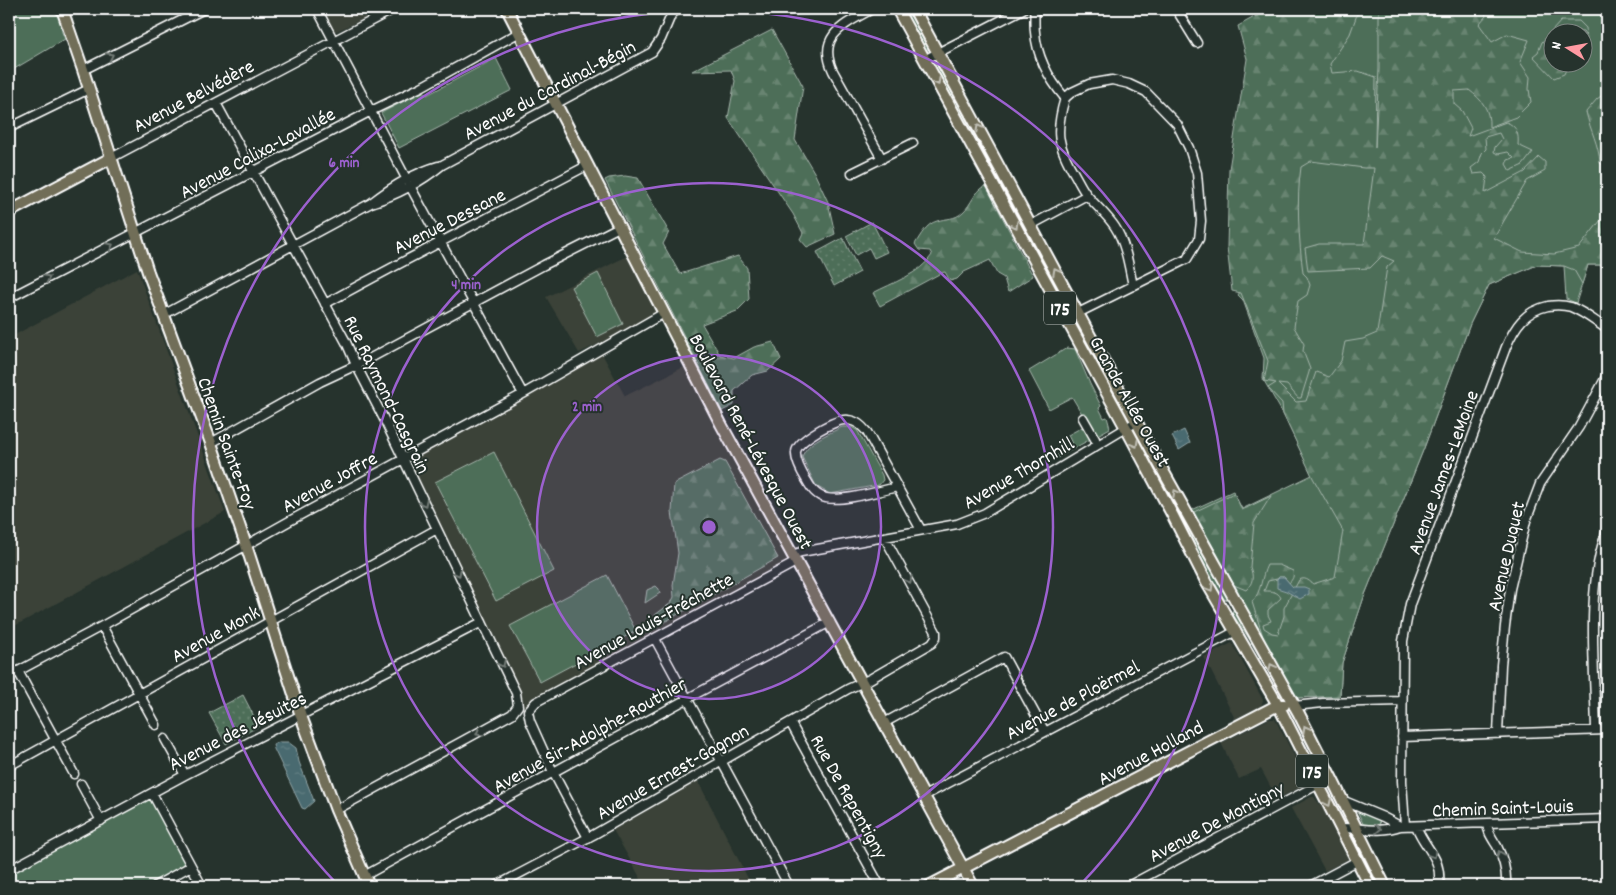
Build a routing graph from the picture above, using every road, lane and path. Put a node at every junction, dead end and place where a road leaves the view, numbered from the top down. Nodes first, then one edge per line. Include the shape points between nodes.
1 (62, 9) edge
2 (204, 9) edge
3 (317, 9) edge
4 (394, 9) edge
5 (507, 9) edge
6 (680, 9) edge
7 (723, 9) edge
8 (728, 9) edge
9 (872, 9) edge
10 (914, 9) edge
11 (1023, 9) edge
12 (1034, 9) edge
13 (1176, 9) edge
14 (899, 10) edge
15 (520, 32) junction
16 (333, 40) junction
17 (1197, 43) dead end
18 (938, 53) junction
19 (924, 60) junction
20 (83, 70) junction
21 (89, 89) junction
22 (1066, 98) junction
23 (216, 103) junction
24 (556, 104) junction
25 (371, 111) junction
26 (9, 128) edge
27 (913, 142) dead end
28 (111, 158) junction
29 (995, 158) junction
30 (882, 159) junction
31 (982, 164) junction
32 (588, 165) junction
33 (254, 172) junction
34 (852, 173) dead end
35 (408, 183) junction
36 (1086, 194) junction
37 (9, 212) edge
38 (1031, 224) junction
39 (619, 227) junction
40 (135, 233) junction
41 (440, 244) junction
42 (293, 245) junction
43 (1133, 286) junction
44 (9, 298) edge
45 (473, 302) junction
46 (325, 304) junction
47 (1078, 312) junction
48 (664, 314) junction
49 (163, 315) junction
50 (1066, 319) junction
51 (1607, 329) edge
52 (356, 365) junction
53 (1607, 375) edge
54 (523, 394) junction
55 (1083, 418) dead end
56 (1136, 422) junction
57 (1126, 428) junction
58 (1095, 439) dead end
59 (211, 443) junction
60 (402, 460) junction
61 (897, 487) junction
62 (437, 529) junction
63 (921, 530) junction
64 (1607, 531) edge
65 (885, 538) junction
66 (246, 545) junction
67 (794, 558) junction
68 (271, 621) junction
69 (482, 622) junction
70 (830, 622) junction
71 (102, 626) junction
72 (1236, 631) junction
73 (655, 639) junction
74 (18, 670) junction
75 (9, 676) edge
76 (862, 682) junction
77 (139, 694) junction
78 (688, 698) junction
79 (1402, 701) junction
80 (1278, 705) junction
81 (1294, 706) junction
82 (301, 716) junction
83 (790, 722) junction
84 (884, 723) junction
85 (156, 725) dead end
86 (1596, 730) junction
87 (1607, 730) edge
88 (1045, 732) junction
89 (1498, 734) junction
90 (1402, 736) junction
91 (165, 739) dead end
92 (57, 740) junction
93 (722, 761) junction
94 (9, 766) edge
95 (553, 772) junction
96 (74, 774) dead end
97 (185, 775) junction
98 (81, 784) dead end
99 (1319, 784) junction
100 (152, 793) junction
101 (924, 796) junction
102 (1342, 800) junction
103 (336, 810) junction
104 (1607, 819) edge
105 (101, 821) junction
106 (1487, 824) junction
107 (1402, 826) junction
108 (1416, 826) junction
109 (1341, 828) junction
110 (1356, 828) junction
111 (588, 838) junction
112 (1357, 861) junction
113 (191, 866) junction
114 (963, 869) junction
115 (9, 870) edge
116 (364, 876) junction
117 (155, 886) edge
118 (202, 886) edge
119 (369, 886) edge
120 (496, 886) edge
121 (790, 886) edge
122 (880, 886) edge
123 (929, 886) edge
124 (973, 886) edge
125 (1128, 886) edge
126 (1310, 886) edge
127 (1370, 886) edge
128 (1385, 886) edge
129 (1439, 886) edge
130 (1506, 886) edge

1 - 20 main road, Chemin Sainte-Foy
20 -> 2 street
3 - 16 street
4 - 16 street, Avenue Belvédère
5 - 15 main road, Boulevard René-Lévesque Ouest
6 - 24 street, Avenue du Cardinal-Bégin via 672,13 652,52
7 - 8 street
9 - 30 street via 837,30 828,51 833,71
10 - 18 main road, Grande Allée Ouest / 175
11 - 18 street
12 - 22 street via 1040,55 1052,82
13 - 17 street
14 - 19 main road, Grande Allée Ouest / 175
15 - 24 main road, Boulevard René-Lévesque Ouest
15 - 25 street, Avenue Calixa-Lavallée
16 - 23 street, Avenue Belvédère
16 - 25 street
18 - 19 street
29 -> 18 main road, Grande Allée Ouest / 175
19 -> 31 main road, Grande Allée Ouest / 175
20 - 21 main road, Chemin Sainte-Foy
21 - 26 street
21 - 28 main road, Chemin Sainte-Foy
22 - 36 street via 1058,133 1062,152
22 - 43 street via 1088,84 1112,80 1129,84 1146,92 1177,124 1190,148 1197,173 1201,221 1199,240 1187,259
23 - 28 street, Avenue Belvédère
23 - 33 street, Rue Raymond-Casgrain
24 - 32 main road, Boulevard René-Lévesque Ouest
24 - 35 street, Avenue du Cardinal-Bégin
25 - 33 street, Avenue Calixa-Lavallée
25 - 35 street
27 - 30 street
28 - 37 main road, Avenue Belvédère
28 - 40 main road, Chemin Sainte-Foy
29 - 31 main road
29 - 38 main road, Grande Allée Ouest / 175
30 - 34 street
31 -> 50 main road, Grande Allée Ouest / 175
32 - 39 main road, Boulevard René-Lévesque Ouest
32 - 41 street, Avenue Dessane
33 - 40 street, Avenue Calixa-Lavallée
33 - 42 street, Rue Raymond-Casgrain
35 - 41 street
35 - 42 street, Avenue du Cardinal-Bégin via 386,198
36 - 38 street
36 - 43 street via 1116,229 1125,250
47 -> 38 main road, Grande Allée Ouest / 175
39 - 45 street
39 - 48 main road, Boulevard René-Lévesque Ouest
44 -> 40 street, Avenue Calixa-Lavallée
40 - 49 main road, Chemin Sainte-Foy
41 - 45 street
41 - 46 street, Avenue Dessane
42 - 46 street, Rue Raymond-Casgrain
42 - 49 street, Avenue du Cardinal-Bégin
43 - 47 street
45 - 52 street
45 - 54 street
46 - 52 street, Rue Raymond-Casgrain
47 - 50 street
47 - 56 main road, Grande Allée Ouest / 175
48 - 54 street, Avenue Joffre
48 - 67 main road, Boulevard René-Lévesque Ouest
49 - 59 main road, Chemin Sainte-Foy
50 - 57 main road, Grande Allée Ouest / 175
51 - 79 street, Avenue James-LeMoine via 1570,306 1554,305 1530,313 1512,332 1410,604 1403,640
52 - 59 street
52 - 60 street, Rue Raymond-Casgrain
53 - 89 street, Avenue Duquet via 1579,427 1540,484 1526,521 1509,598 1501,665
54 - 60 street, Avenue Joffre
55 - 58 street
56 - 57 street, Avenue Thornhill
81 -> 56 main road, Grande Allée Ouest / 175
57 - 63 street, Avenue Thornhill via 984,513 957,524
57 -> 72 main road, Grande Allée Ouest / 175
59 - 66 main road, Chemin Sainte-Foy
60 -> 62 street, Rue Raymond-Casgrain
60 - 66 street, Avenue Joffre
61 - 61 street via 866,432 856,422 838,421 797,447 795,455 804,477 817,495 843,498
61 - 63 street
62 - 68 street, Avenue Monk
62 -> 69 street, Rue Raymond-Casgrain
63 - 65 street, Avenue Thornhill
64 - 86 street via 1601,546 1594,606
65 - 67 street, Avenue Thornhill via 801,552
65 -> 76 street, Avenue Ernest-Gagnon via 936,637 932,643
66 - 68 main road, Chemin Sainte-Foy
66 - 71 street, Avenue Joffre
67 - 70 main road, Boulevard René-Lévesque Ouest
67 - 73 street, Avenue Louis-Fréchette
68 - 77 street, Avenue Monk
68 - 82 main road, Chemin Sainte-Foy
69 - 82 street, Avenue des Jésuites
69 -> 103 street, Rue Raymond-Casgrain via 516,693 518,706 512,714
70 - 76 main road, Boulevard René-Lévesque Ouest
70 - 78 street, Avenue Sir-Adolphe-Routhier
71 - 74 street, Avenue Joffre
71 - 77 street
72 - 80 main road, Grande Allée Ouest / 175
72 - 88 street, Avenue de Ploërmel
73 - 78 street
73 - 95 street, Avenue Louis-Fréchette via 536,702 528,711
74 - 75 street, Avenue Joffre
74 - 92 street
76 - 83 street, Avenue Ernest-Gagnon
76 - 84 main road, Boulevard René-Lévesque Ouest
77 - 85 street
77 - 92 street, Avenue Monk
78 - 93 street
78 - 95 street, Avenue Sir-Adolphe-Routhier
79 - 81 street
79 - 90 street, Avenue James-LeMoine
80 - 81 main road
80 - 99 main road, 175
80 - 114 main road, Avenue Holland
102 -> 81 main road, 175
82 - 97 street, Avenue des Jésuites
82 - 103 main road, Chemin Sainte-Foy
83 - 93 street, Avenue Ernest-Gagnon
83 - 122 street, Rue De Repentigny
84 - 88 street via 1004,657
84 - 101 main road, Boulevard René-Lévesque Ouest
86 - 87 street
86 - 89 street
88 - 101 street, Avenue de Ploërmel
89 - 90 street
90 - 107 street, Avenue James-LeMoine
91 - 97 street
92 - 94 street, Avenue Monk
92 - 96 street
93 - 111 street, Avenue Ernest-Gagnon
93 - 121 street
95 - 111 street
95 - 116 street, Avenue Sir-Adolphe-Routhier
97 - 100 street, Avenue des Jésuites
98 - 105 street
99 -> 109 main road, 175
99 - 125 street, Avenue De Montigny
100 - 105 street, Avenue des Jésuites
100 - 113 street
101 - 114 main road, Boulevard René-Lévesque Ouest
102 - 107 street, Chemin Saint-Louis
102 - 110 main road, 175
103 - 116 main road, Chemin Sainte-Foy
104 - 106 street, Chemin Saint-Louis
105 - 115 street, Avenue des Jésuites
106 - 108 street, Chemin Saint-Louis
130 -> 106 street via 1505,869
107 - 108 street, Chemin Saint-Louis
110 -> 107 street, Chemin Saint-Louis
108 -> 129 street via 1436,857 1441,873
109 - 110 street, Chemin Saint-Louis
109 - 112 main road, 175
110 - 128 main road, 175
111 - 120 street, Avenue Ernest-Gagnon
112 - 126 street
112 - 127 main road, 175
113 - 117 street
113 - 118 street
114 - 123 main road, Avenue Holland
114 - 124 main road, Boulevard René-Lévesque Ouest
116 - 119 main road, Chemin Sainte-Foy

